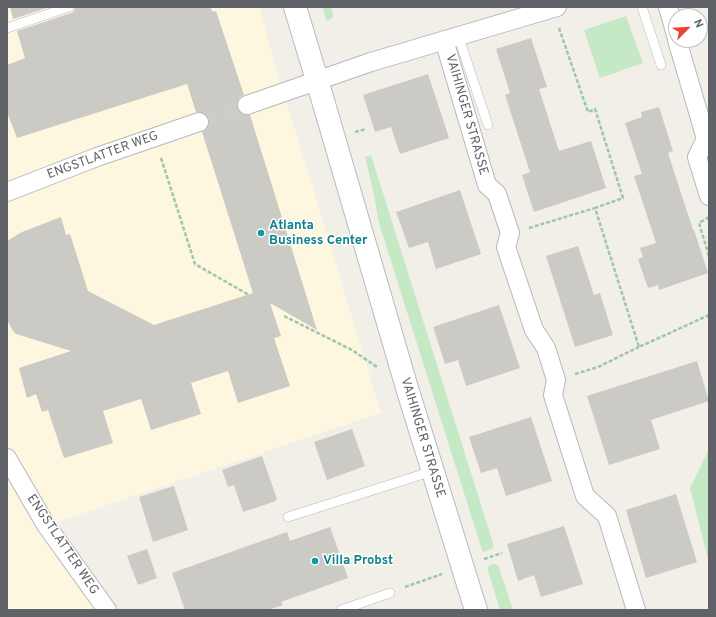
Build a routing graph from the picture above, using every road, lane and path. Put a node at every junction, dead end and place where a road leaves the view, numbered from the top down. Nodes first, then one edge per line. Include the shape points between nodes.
1 (68, 7) edge
2 (295, 7) edge
3 (642, 7) edge
4 (555, 8) edge
5 (527, 12) edge
6 (7, 28) edge
7 (451, 38) junction
8 (679, 48) edge
9 (662, 65) dead end
10 (317, 80) junction
11 (248, 105) tunnel mouth
12 (199, 122) tunnel mouth
13 (488, 125) dead end
14 (155, 137) junction
15 (7, 192) edge
16 (709, 196) edge
17 (595, 208) junction
18 (709, 216) edge
19 (510, 233) junction
20 (709, 256) edge
21 (249, 295) dead end
22 (709, 315) edge
23 (284, 316) dead end
24 (639, 347) junction
25 (576, 374) dead end
26 (407, 388) junction
27 (7, 458) edge
28 (433, 471) junction
29 (288, 517) dead end
30 (463, 566) junction
31 (390, 593) joint
32 (107, 610) edge
33 (341, 610) edge
34 (476, 610) edge
35 (636, 610) edge

1 - 6 lane
2 - 10 main road, VAIHINGER STRASSE
3 - 9 lane
4 - 5 street, VAIHINGER STRASSE
4 - 17 path via 588,112 595,109 623,198
5 - 7 street, VAIHINGER STRASSE
7 - 10 street, VAIHINGER STRASSE
7 - 13 lane
7 - 19 street, VAIHINGER STRASSE via 487,184 497,194
8 - 16 street via 706,139 697,157
10 - 11 street
10 - 26 main road, VAIHINGER STRASSE
12 - 14 street, ENGSTLATTER WEG
14 - 15 street, ENGSTLATTER WEG
14 - 21 path via 195,264
17 - 19 path
17 - 24 path
18 - 20 path via 699,223
19 - 35 street, VAIHINGER STRASSE via 506,247 534,330 546,348 556,380 553,395 585,496 607,516
22 - 24 path
23 - 26 path via 352,350
24 - 25 path
26 - 28 main road, VAIHINGER STRASSE
27 - 32 street, ENGSTLATTER WEG via 46,526
28 - 29 lane
28 - 30 main road, VAIHINGER STRASSE
30 - 31 path
30 - 34 main road, VAIHINGER STRASSE
31 - 33 lane

